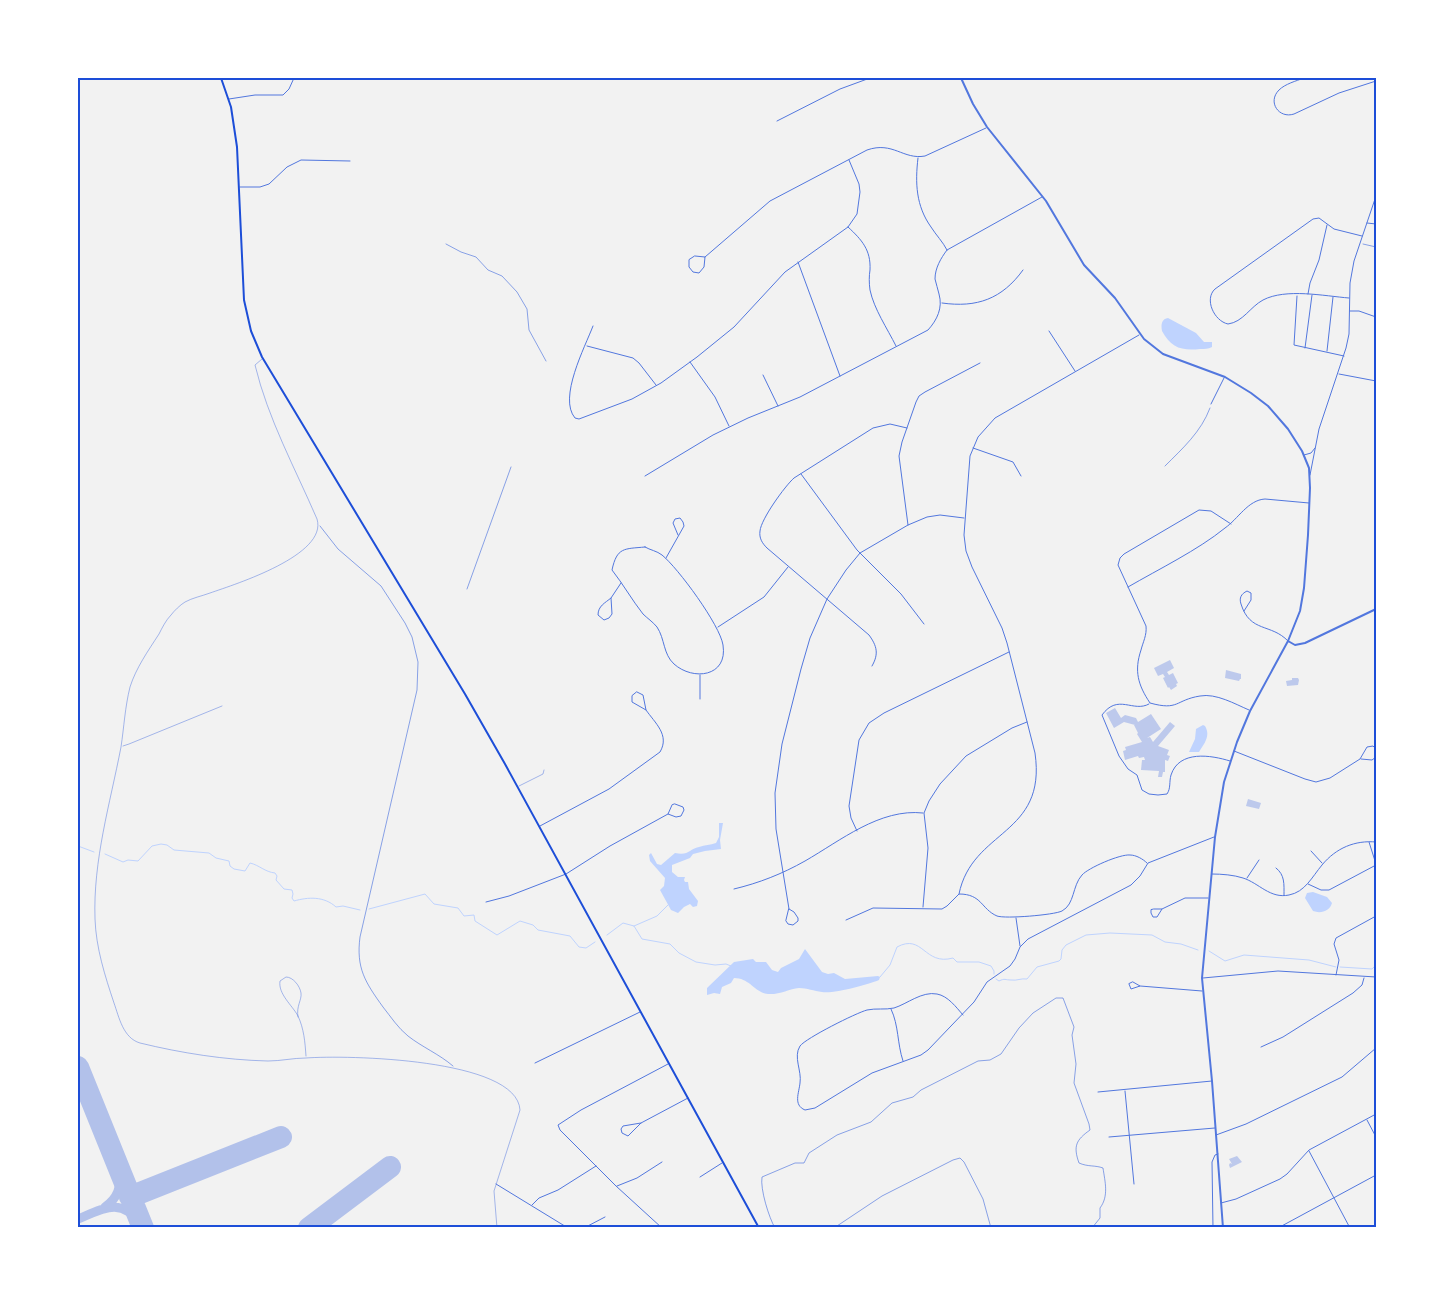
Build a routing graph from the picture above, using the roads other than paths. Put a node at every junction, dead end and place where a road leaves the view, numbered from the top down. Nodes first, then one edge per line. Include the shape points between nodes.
1 (221, 78) edge
2 (294, 78) edge
3 (870, 78) edge
4 (961, 78) edge
5 (1304, 78) edge
6 (1376, 82) edge
7 (229, 99) junction
8 (777, 121) dead end
9 (986, 128) junction
10 (918, 157) junction
11 (849, 160) junction
12 (350, 161) dead end
13 (239, 187) junction
14 (1042, 196) junction
15 (1376, 196) edge
16 (1367, 223) junction
17 (1376, 224) edge
18 (1327, 225) junction
19 (848, 227) junction
20 (1362, 236) junction
21 (947, 250) junction
22 (706, 257) junction
23 (798, 262) junction
24 (1023, 270) dead end
25 (1308, 294) junction
26 (1312, 294) junction
27 (1297, 295) junction
28 (1333, 297) junction
29 (1349, 298) junction
30 (941, 302) junction
31 (1349, 311) junction
32 (1376, 317) edge
33 (593, 326) dead end
34 (1049, 331) dead end
35 (1140, 334) junction
36 (586, 346) junction
37 (896, 347) junction
38 (1306, 348) junction
39 (1327, 352) junction
40 (1345, 356) junction
41 (263, 359) junction
42 (690, 362) junction
43 (980, 363) dead end
44 (1075, 372) junction
45 (1339, 373) junction
46 (763, 375) dead end
47 (840, 376) junction
48 (1225, 377) junction
49 (1376, 381) edge
50 (656, 386) junction
51 (1211, 404) road end
52 (779, 406) junction
53 (730, 426) junction
54 (907, 428) junction
55 (1315, 447) junction
56 (973, 448) junction
57 (1304, 455) junction
58 (1314, 459) junction
59 (1306, 461) junction
60 (801, 474) junction
61 (645, 476) dead end
62 (1021, 476) dead end
63 (1310, 476) junction
64 (1310, 503) junction
65 (964, 518) junction
66 (1230, 524) junction
67 (908, 525) junction
68 (678, 535) junction
69 (860, 553) junction
70 (666, 559) junction
71 (789, 566) junction
72 (622, 582) junction
73 (1128, 587) junction
74 (611, 598) junction
75 (827, 599) junction
76 (1376, 609) edge
77 (1244, 610) junction
78 (924, 624) dead end
79 (717, 627) junction
80 (1288, 641) junction
81 (1010, 652) junction
82 (872, 666) dead end
83 (700, 675) junction
84 (700, 699) dead end
85 (1150, 703) junction
86 (222, 706) dead end
87 (646, 710) junction
88 (1250, 711) junction
89 (1027, 722) junction
90 (121, 746) junction
91 (1376, 749) edge
92 (1234, 751) junction
93 (1376, 757) edge
94 (1360, 759) junction
95 (1230, 761) junction
96 (544, 770) dead end
97 (518, 787) junction
98 (924, 813) junction
99 (668, 814) junction
100 (539, 826) junction
101 (857, 830) junction
102 (1215, 836) junction
103 (1369, 841) junction
104 (1376, 842) edge
105 (1311, 851) dead end
106 (1259, 860) dead end
107 (1148, 863) junction
108 (1323, 864) junction
109 (1376, 864) edge
110 (1276, 868) dead end
111 (782, 873) junction
112 (566, 874) junction
113 (1212, 874) junction
114 (1246, 879) junction
115 (1308, 884) junction
116 (734, 889) dead end
117 (959, 894) junction
118 (1284, 896) junction
119 (1209, 898) junction
120 (486, 902) dead end
121 (789, 908) junction
122 (923, 908) junction
123 (1162, 909) junction
124 (1376, 916) edge
125 (1016, 917) junction
126 (846, 920) dead end
127 (1020, 947) junction
128 (1336, 975) junction
129 (1365, 977) junction
130 (1376, 977) edge
131 (1202, 978) junction
132 (1140, 986) dead end
133 (1203, 992) junction
134 (891, 1008) junction
135 (641, 1011) junction
136 (962, 1015) junction
137 (298, 1017) junction
138 (1261, 1047) dead end
139 (1376, 1048) edge
140 (306, 1058) junction
141 (903, 1061) junction
142 (535, 1063) dead end
143 (670, 1063) junction
144 (1212, 1081) junction
145 (1125, 1090) junction
146 (1098, 1092) dead end
147 (688, 1098) junction
148 (1376, 1114) edge
149 (1367, 1119) junction
150 (641, 1123) junction
151 (1216, 1128) junction
152 (1130, 1135) junction
153 (1216, 1135) junction
154 (1109, 1137) dead end
155 (1376, 1137) edge
156 (1309, 1150) junction
157 (1218, 1154) junction
158 (662, 1162) dead end
159 (723, 1162) junction
160 (596, 1166) junction
161 (1376, 1175) edge
162 (700, 1176) dead end
163 (496, 1184) junction
164 (1134, 1184) dead end
165 (616, 1186) junction
166 (1334, 1198) junction
167 (1221, 1204) junction
168 (531, 1205) junction
169 (605, 1217) dead end
170 (497, 1228) edge
171 (568, 1228) edge
172 (584, 1228) edge
173 (662, 1228) edge
174 (759, 1228) edge
175 (1213, 1228) edge
176 (1223, 1228) edge
177 (1278, 1228) edge
178 (1350, 1228) edge

1 - 7 main road
2 - 7 street via 283,95
3 - 8 street via 840,89
4 - 9 street
5 - 6 street via 1277,93 1275,103 1283,115 1294,114 1339,93
7 - 13 main road
9 - 10 street
9 - 14 street
10 - 11 street via 879,147
10 - 21 street via 920,207
11 - 19 street via 860,192 857,214
11 - 22 street via 770,202
12 - 13 street via 301,160 286,167 270,184
13 - 41 main road via 244,300 251,331
14 - 21 street
14 - 35 street via 1084,265 1115,298
15 - 16 street
16 - 17 street
16 - 20 street
18 - 20 street
18 - 25 street
18 - 27 street via 1319,218 1310,220 1215,289 1210,301 1216,316 1228,324 1271,297
19 - 23 street
19 - 37 street via 868,250 870,290
20 - 29 street via 1352,268
21 - 30 street via 939,262 935,279
22 - 22 street via 701,272 693,272 688,264 690,258
23 - 42 street via 778,278 734,327
23 - 47 street
24 - 30 street via 1008,288 987,300 970,304
25 - 26 street
25 - 27 street
26 - 28 street
26 - 38 street
27 - 38 street via 1294,344
28 - 29 street
28 - 39 street
29 - 31 street
30 - 37 street via 932,326
31 - 32 street
31 - 40 street
33 - 36 street
34 - 44 street
35 - 44 street
35 - 48 street via 1163,354
36 - 50 street via 633,358
36 - 50 street via 570,392 570,407 575,418 632,399
37 - 47 street
38 - 39 street
39 - 40 street
40 - 45 street
41 - 90 lane via 255,365 262,393 319,525 313,540 299,555 185,602 170,615 139,665 131,686
41 - 97 main road
42 - 50 street
42 - 53 street via 715,397
43 - 54 street via 919,396
44 - 56 street via 995,418
45 - 49 street
45 - 55 street
46 - 52 street
47 - 52 street
48 - 51 street
48 - 57 street via 1268,406 1288,428
52 - 53 street
53 - 61 street
54 - 60 street via 890,424 872,428
54 - 67 street via 899,464
55 - 57 street
55 - 58 street
56 - 62 street via 1013,462
56 - 65 street
57 - 59 street
58 - 59 street
58 - 63 street
59 - 63 street
60 - 69 street
60 - 71 street via 785,487 760,530 762,542
63 - 64 street
64 - 66 street via 1259,500
64 - 80 street via 1303,596
65 - 67 street via 936,515
65 - 81 street via 964,543 969,559
66 - 73 street
66 - 73 street via 1202,509 1129,550 1118,565
67 - 69 street
68 - 68 street via 684,526 680,518 673,523
68 - 70 street
69 - 75 street
69 - 78 street via 901,594
70 - 72 street via 645,547 625,549 615,557 612,570
70 - 79 street
71 - 75 street
71 - 79 street via 764,598
72 - 74 street
72 - 83 street via 643,614 656,626 666,654 674,664
73 - 85 street via 1146,626 1136,669
74 - 74 street via 612,614 604,620 598,615 598,610
75 - 82 street via 871,638 877,654
75 - 111 street via 810,638 782,744 775,793
76 - 80 street via 1305,644 1295,645
77 - 77 street via 1240,599 1247,591 1251,593 1251,600
77 - 80 street via 1250,621
79 - 83 street via 724,648 722,662 711,672
80 - 88 street
81 - 89 street
81 - 101 street via 884,713 865,728 857,748 849,806 850,818
83 - 84 street
85 - 88 street via 1170,707 1209,696
85 - 95 street via 1141,707 1117,704 1102,715 1121,760 1137,775 1145,793 1167,794 1174,769 1187,758 1205,756
86 - 90 lane
87 - 87 street via 642,694 634,693 632,702
87 - 100 street via 663,735 660,752 609,789
88 - 92 street
89 - 98 street via 966,756 936,789
89 - 117 street via 1036,769 1032,798 1014,825 971,863
90 - 140 lane via 99,855 95,920 106,982 127,1035 140,1043 217,1057 269,1061
91 - 94 street via 1367,747
92 - 94 street via 1316,782 1330,778
92 - 95 street
93 - 94 street
95 - 102 street
96 - 97 lane via 543,774
97 - 100 main road
98 - 101 street via 889,817
98 - 122 street via 928,848
99 - 99 street via 672,805 683,807 681,816
99 - 112 street
100 - 112 main road
101 - 111 street
102 - 107 street
102 - 113 street
103 - 104 street
103 - 108 street via 1344,847
103 - 109 street
105 - 108 street
106 - 114 street
107 - 125 street via 1130,855 1105,863 1082,875 1071,901 1063,910
107 - 127 street via 1131,885 1028,939
108 - 115 street
109 - 115 street via 1329,890
110 - 118 street via 1283,877
111 - 116 street
111 - 121 street
112 - 120 street
112 - 135 main road
113 - 114 street
113 - 119 street
114 - 118 street via 1273,894
115 - 118 street
117 - 122 street via 945,908
117 - 125 street via 977,898 999,916
119 - 123 street via 1189,898
119 - 131 street
121 - 121 street via 798,918 793,925 786,921
122 - 126 street via 873,908
123 - 123 street via 1155,918 1151,915 1153,909
124 - 128 street via 1336,938 1334,944 1339,960
125 - 127 street
127 - 136 street via 1010,966 987,982
128 - 129 street
128 - 131 street via 1278,971
129 - 130 street
129 - 138 street via 1353,993 1283,1037
131 - 133 street
132 - 133 street
133 - 144 street
134 - 136 street via 936,994 948,1000
134 - 141 street
134 - 141 street via 857,1014 800,1046 801,1078 797,1099 805,1110 818,1107 872,1073
135 - 142 street
135 - 143 main road
136 - 141 street via 928,1050
137 - 137 lane via 280,988 280,981 286,977 293,980 301,994
137 - 140 lane
139 - 153 street via 1342,1077 1246,1124
140 - 163 lane via 415,1061 456,1069 491,1080 508,1090 520,1104 519,1117
143 - 147 main road
143 - 160 street via 558,1125
144 - 145 street
144 - 151 street
145 - 146 street
145 - 152 street
147 - 150 street
147 - 159 main road
148 - 149 street
149 - 155 street
149 - 156 street
150 - 150 street via 623,1126 622,1133 628,1136
151 - 152 street
151 - 153 street
152 - 154 street
152 - 164 street
153 - 157 street
156 - 166 street
156 - 167 street via 1280,1179
157 - 167 street
157 - 175 street via 1214,1155 1212,1162
158 - 165 street via 637,1178
159 - 162 street
159 - 174 main road
160 - 165 street
160 - 168 street
161 - 166 street
163 - 168 street
163 - 170 lane
165 - 173 street
166 - 177 street
166 - 178 street
167 - 176 street
168 - 171 street
169 - 172 street

